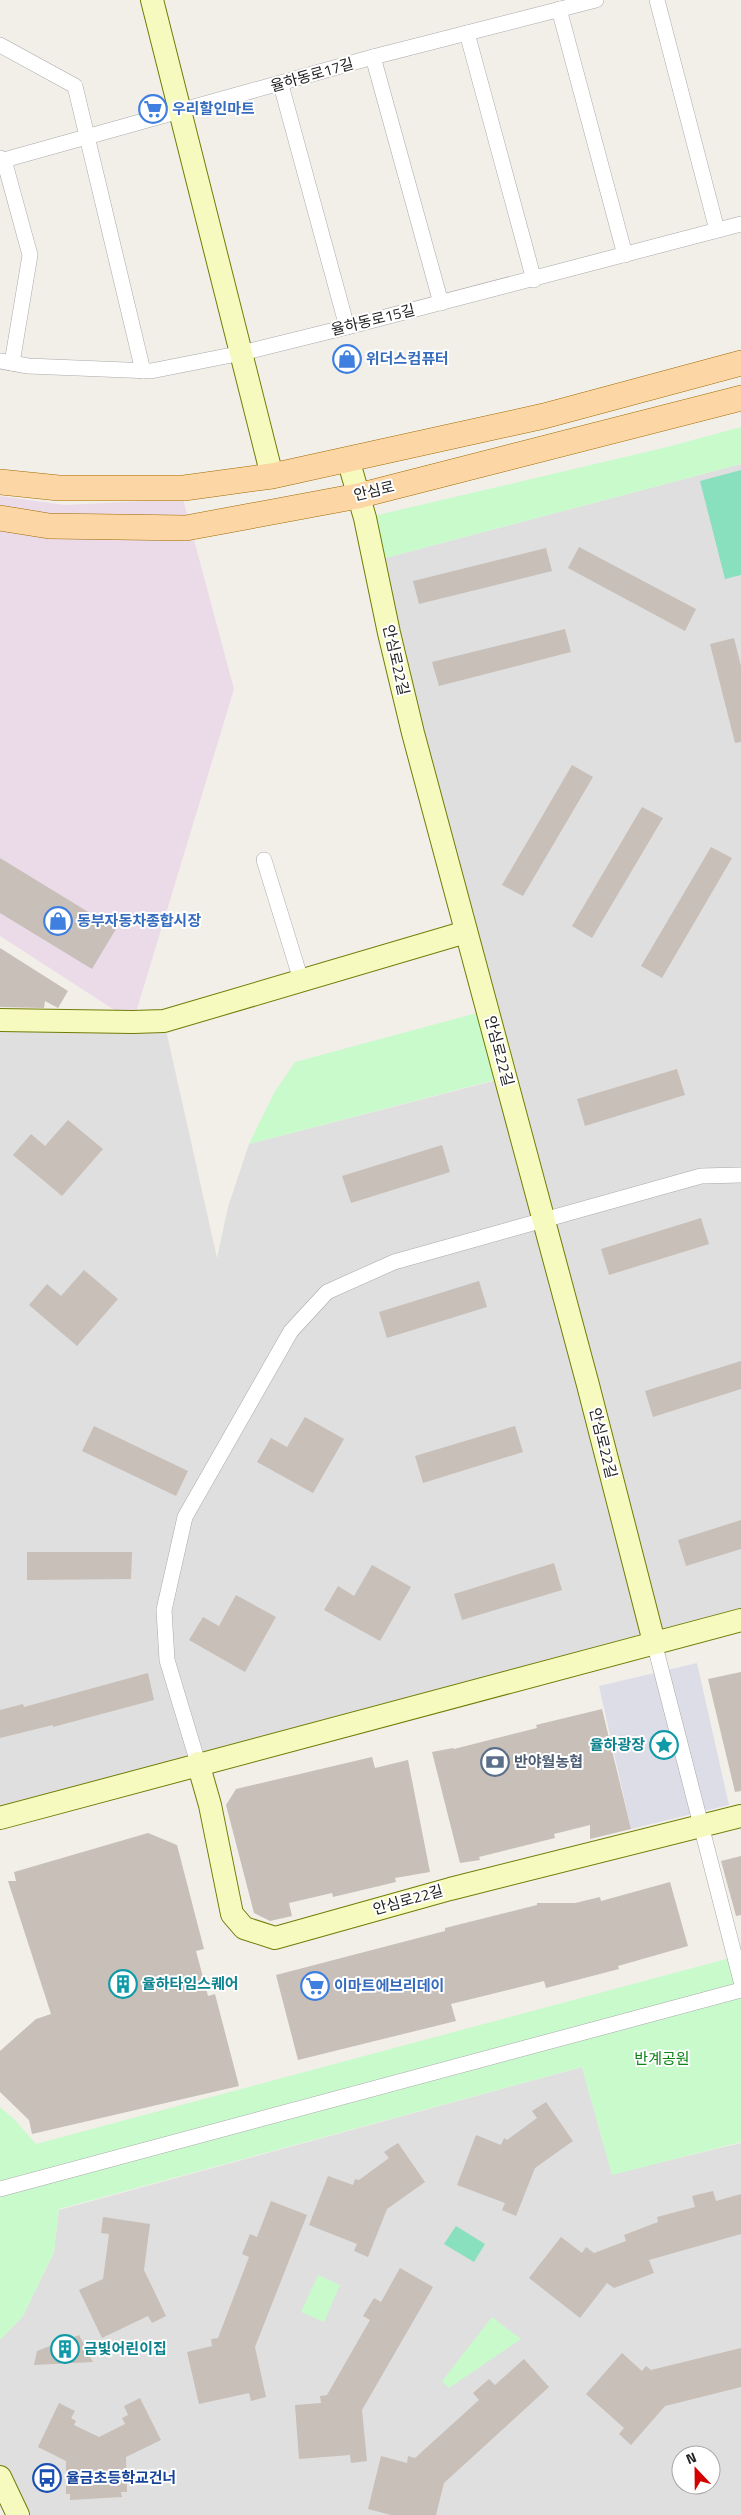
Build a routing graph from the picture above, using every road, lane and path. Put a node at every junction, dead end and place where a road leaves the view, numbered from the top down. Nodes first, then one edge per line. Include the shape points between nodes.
1 (152, 0) edge
2 (596, 0) edge
3 (657, 0) edge
4 (559, 10) junction
5 (467, 33) junction
6 (0, 45) edge
7 (373, 58) junction
8 (281, 85) junction
9 (182, 111) junction
10 (87, 137) junction
11 (2, 159) edge
12 (741, 224) edge
13 (717, 230) junction
14 (625, 255) junction
15 (534, 280) junction
16 (441, 303) junction
17 (347, 327) junction
18 (242, 354) junction
19 (6, 362) edge
20 (741, 363) edge
21 (143, 371) junction
22 (741, 398) edge
23 (348, 459) junction
24 (272, 476) junction
25 (0, 482) edge
26 (358, 496) junction
27 (0, 518) edge
28 (264, 860) dead end
29 (466, 932) junction
30 (301, 980) junction
31 (0, 1020) edge
32 (741, 1174) edge
33 (544, 1220) junction
34 (741, 1620) edge
35 (654, 1642) junction
36 (198, 1763) junction
37 (741, 1816) edge
38 (0, 1818) edge
39 (701, 1826) junction
40 (741, 1981) edge
41 (741, 1990) edge
42 (0, 2189) edge
43 (0, 2477) edge
44 (18, 2515) edge

1 - 9 street
2 - 4 street, 율하동로17길
3 - 13 street
4 - 5 street, 율하동로17길
4 - 14 street
5 - 7 street, 율하동로17길
5 - 15 street
6 - 10 street via 75,86
7 - 8 street, 율하동로17길
7 - 16 street
8 - 9 street, 율하동로17길
8 - 17 street
9 - 10 street, 율하동로17길
9 - 18 street
10 - 11 street, 율하동로17길
10 - 21 street
11 - 19 street via 30,255
12 - 13 street, 율하동로15길
13 - 14 street, 율하동로15길
14 - 15 street, 율하동로15길
15 - 16 street, 율하동로15길
16 - 17 street, 율하동로15길
17 - 18 street, 율하동로15길
18 - 21 street, 율하동로15길
18 - 24 street
19 - 21 street, 율하동로15길 via 28,366
20 - 23 main road via 544,416
22 - 26 main road, 안심로
23 - 24 main road
23 - 26 street, 안심로22길
24 - 25 main road via 184,488 59,488
26 - 27 main road, 안심로 via 186,528 49,526
26 - 29 street, 안심로22길 via 413,733
28 - 30 street
29 - 30 street
29 - 33 street, 안심로22길
30 - 31 street via 164,1021
32 - 33 street via 701,1176
33 - 35 street, 안심로22길
33 - 36 street via 394,1262 327,1292 291,1331 185,1517 164,1610 167,1660
34 - 35 street
35 - 36 street
35 - 39 street
36 - 38 street
36 - 39 street, 안심로22길 via 232,1914 244,1928 275,1938 450,1888
37 - 39 street, 안심로22길
39 - 40 street
41 - 42 street
43 - 44 street

